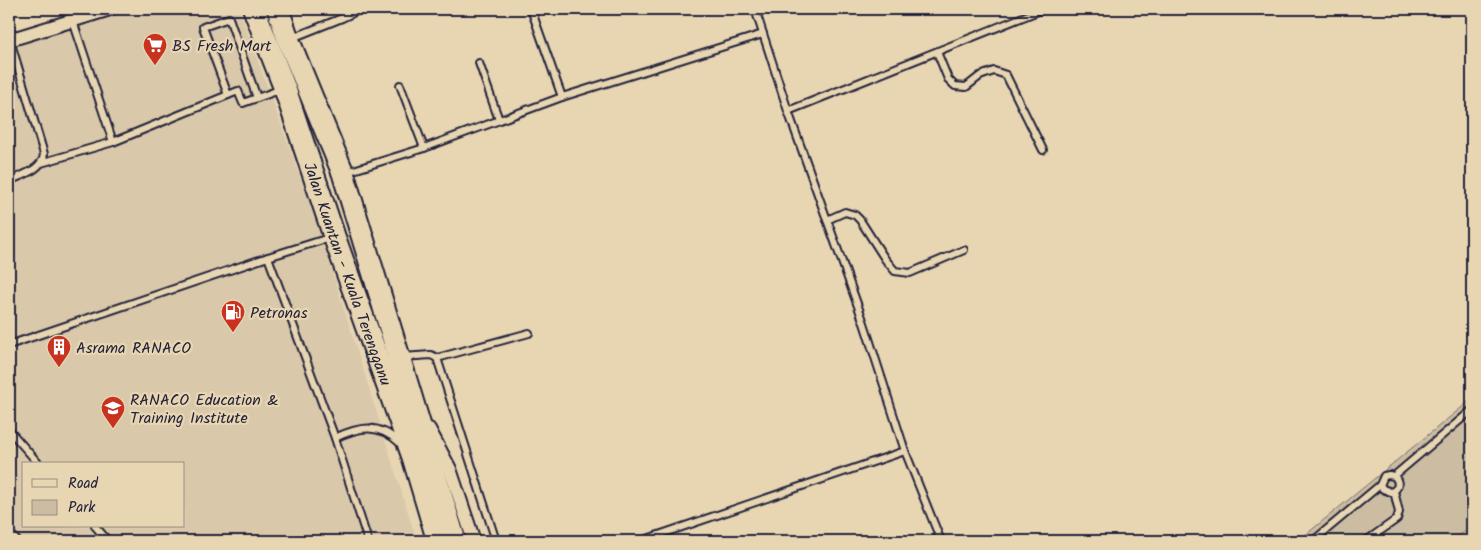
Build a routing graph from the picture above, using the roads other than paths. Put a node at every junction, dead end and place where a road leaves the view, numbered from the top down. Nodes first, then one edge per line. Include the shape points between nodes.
1 (254, 9) edge
2 (278, 9) edge
3 (361, 9) edge
4 (531, 9) edge
5 (756, 9) edge
6 (1043, 9) edge
7 (102, 10) edge
8 (73, 21) junction
9 (764, 34) junction
10 (288, 39) junction
11 (9, 40) edge
12 (937, 52) junction
13 (479, 63) dead end
14 (400, 85) dead end
15 (285, 88) junction
16 (228, 95) junction
17 (562, 97) junction
18 (257, 98) junction
19 (788, 111) junction
20 (499, 120) junction
21 (113, 142) junction
22 (424, 148) junction
23 (1043, 150) dead end
24 (42, 163) junction
25 (330, 177) junction
26 (9, 181) edge
27 (827, 220) junction
28 (334, 236) junction
29 (964, 250) dead end
30 (268, 256) junction
31 (529, 333) dead end
32 (9, 346) edge
33 (399, 358) junction
34 (437, 358) junction
35 (409, 391) junction
36 (1472, 410) edge
37 (9, 430) edge
38 (335, 438) junction
39 (905, 451) junction
40 (413, 456) junction
41 (37, 462) edge
42 (1394, 476) junction
43 (1380, 485) junction
44 (1394, 491) junction
45 (97, 528) edge
46 (9, 532) edge
47 (17, 541) edge
48 (108, 541) edge
49 (368, 541) edge
50 (438, 541) edge
51 (455, 541) edge
52 (474, 541) edge
53 (496, 541) edge
54 (641, 541) edge
55 (941, 541) edge
56 (1313, 541) edge
57 (1366, 541) edge

1 - 15 highway, Jalan Kuantan - Kuala Terengganu
2 - 10 highway, Jalan Kuantan - Kuala Terengganu
3 - 10 lane
4 - 17 lane
5 - 9 lane
6 - 12 lane
7 - 8 street
8 - 11 street
8 - 21 lane
9 - 17 lane
9 - 19 lane
10 - 25 highway, Jalan Kuantan - Kuala Terengganu
11 - 24 lane via 44,154
12 - 19 lane
12 - 23 lane via 948,78 956,86 966,86 994,70 1006,75
13 - 20 lane
14 - 22 lane
15 - 18 lane
15 - 25 highway, Jalan Kuantan - Kuala Terengganu
16 - 18 lane via 239,92 243,103
16 - 18 lane via 203,27 229,18
16 - 21 lane
17 - 20 lane
19 - 27 lane
20 - 22 lane
21 - 24 lane
22 - 25 lane
24 - 26 lane
25 - 28 highway, Jalan Kuantan - Kuala Terengganu
25 - 33 highway, Jalan Kuantan - Kuala Terengganu
27 - 29 lane via 845,212 855,216 895,271 910,273
27 - 39 lane
28 - 30 lane
28 - 40 highway, Jalan Kuantan - Kuala Terengganu
30 - 32 lane
30 - 38 lane
31 - 34 lane
33 - 34 lane via 431,355
33 - 35 highway, Jalan Kuantan - Kuala Terengganu
34 - 53 lane
35 - 51 highway, Jalan Kuantan - Kuala Terengganu
35 - 52 street via 450,469
36 - 42 lane
37 - 41 lane
38 - 40 lane via 362,427 381,431 392,436
38 - 49 lane
39 - 54 lane
39 - 55 lane
40 - 50 highway, Jalan Kuantan - Kuala Terengganu
42 - 43 lane via 1384,476
42 - 44 lane via 1398,484
43 - 44 lane via 1387,492
43 - 56 lane
44 - 57 lane via 1399,512 1397,519
45 - 48 lane
46 - 47 lane

